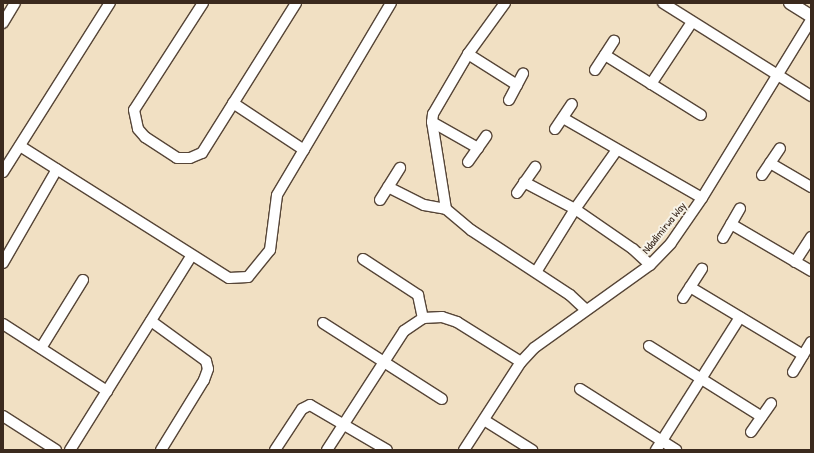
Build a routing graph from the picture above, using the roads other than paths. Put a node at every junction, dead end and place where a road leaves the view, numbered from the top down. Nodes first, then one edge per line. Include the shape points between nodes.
1 (16, 3) edge
2 (110, 3) edge
3 (202, 3) edge
4 (296, 3) edge
5 (391, 3) edge
6 (504, 3) edge
7 (663, 3) edge
8 (790, 3) edge
9 (811, 16) edge
10 (811, 20) edge
11 (692, 22) junction
12 (3, 23) edge
13 (614, 41) dead end
14 (468, 54) junction
15 (604, 55) junction
16 (595, 70) dead end
17 (524, 74) dead end
18 (778, 74) junction
19 (652, 84) junction
20 (517, 85) junction
21 (811, 96) edge
22 (509, 100) dead end
23 (233, 103) junction
24 (572, 104) dead end
25 (701, 115) dead end
26 (563, 118) junction
27 (432, 122) junction
28 (555, 129) dead end
29 (486, 136) dead end
30 (20, 146) junction
31 (478, 148) junction
32 (780, 148) dead end
33 (304, 150) junction
34 (616, 150) junction
35 (468, 162) dead end
36 (770, 163) junction
37 (535, 167) dead end
38 (400, 168) dead end
39 (57, 169) junction
40 (3, 172) edge
41 (762, 175) dead end
42 (524, 182) junction
43 (388, 187) junction
44 (811, 187) edge
45 (516, 193) dead end
46 (702, 198) junction
47 (380, 200) dead end
48 (446, 209) junction
49 (575, 209) junction
50 (740, 209) dead end
51 (731, 224) junction
52 (811, 237) edge
53 (723, 238) dead end
54 (191, 256) junction
55 (363, 258) dead end
56 (795, 262) junction
57 (3, 263) edge
58 (650, 265) junction
59 (702, 269) dead end
60 (811, 271) edge
61 (536, 272) junction
62 (83, 280) dead end
63 (690, 287) junction
64 (683, 298) dead end
65 (586, 310) junction
66 (740, 317) junction
67 (423, 318) junction
68 (151, 321) junction
69 (323, 323) dead end
70 (3, 324) edge
71 (811, 342) edge
72 (649, 346) dead end
73 (41, 348) junction
74 (803, 355) junction
75 (383, 362) junction
76 (520, 362) junction
77 (793, 372) dead end
78 (703, 380) junction
79 (580, 389) dead end
80 (107, 391) junction
81 (442, 398) dead end
82 (771, 403) dead end
83 (3, 416) edge
84 (762, 417) junction
85 (484, 420) junction
86 (343, 424) junction
87 (751, 432) dead end
88 (659, 446) edge
89 (56, 450) edge
90 (70, 450) edge
91 (161, 450) edge
92 (275, 450) edge
93 (327, 450) edge
94 (387, 450) edge
95 (464, 450) edge
96 (532, 450) edge
97 (676, 450) edge

1 - 12 street
2 - 30 street
3 - 23 street via 134,110 134,119 145,137 167,153 177,158 190,158 202,153
4 - 23 street
5 - 33 street
6 - 14 street
7 - 11 street
8 - 9 street
10 - 18 street, Ndadimirwa Way
11 - 18 street
11 - 19 street
13 - 15 street
14 - 20 street
14 - 27 street via 440,100
15 - 16 street
15 - 19 street
17 - 20 street
18 - 21 street
18 - 46 street, Ndadimirwa Way
19 - 25 street
20 - 22 street
23 - 33 street
24 - 26 street
26 - 28 street
26 - 34 street
27 - 31 street
27 - 48 street
29 - 31 street
30 - 39 street
30 - 40 street
31 - 35 street
32 - 36 street
33 - 54 street via 277,195 270,250 252,274 242,279 229,278
34 - 46 street
34 - 49 street
36 - 41 street
36 - 44 street
37 - 42 street
38 - 43 street
39 - 54 street
39 - 57 street
42 - 45 street
42 - 49 street
43 - 47 street
43 - 48 street via 424,205
46 - 58 street, Ndadimirwa Way via 670,243
48 - 61 street via 471,230
49 - 58 street via 633,249
49 - 61 street
50 - 51 street
51 - 53 street
51 - 56 street
52 - 56 street
54 - 68 street
55 - 67 street via 418,295
56 - 60 street
58 - 65 street, Ndadimirwa Way
59 - 63 street
61 - 65 street via 570,295
62 - 73 street
63 - 64 street
63 - 66 street
65 - 76 street, Ndadimirwa Way via 543,340
66 - 74 street
66 - 78 street
67 - 75 street via 404,331
67 - 76 street via 442,317 457,322
68 - 80 street
68 - 91 street via 206,361 208,369 204,380
69 - 75 street
70 - 73 street
71 - 74 street
72 - 78 street
73 - 80 street
74 - 77 street
75 - 81 street
75 - 86 street
76 - 85 street, Ndadimirwa Way
78 - 84 street
78 - 88 street
79 - 88 street
80 - 90 street
82 - 84 street
83 - 89 street
84 - 87 street
85 - 95 street, Ndadimirwa Way
85 - 96 street
86 - 92 street via 314,406 305,406
86 - 93 street
86 - 94 street
88 - 97 street

